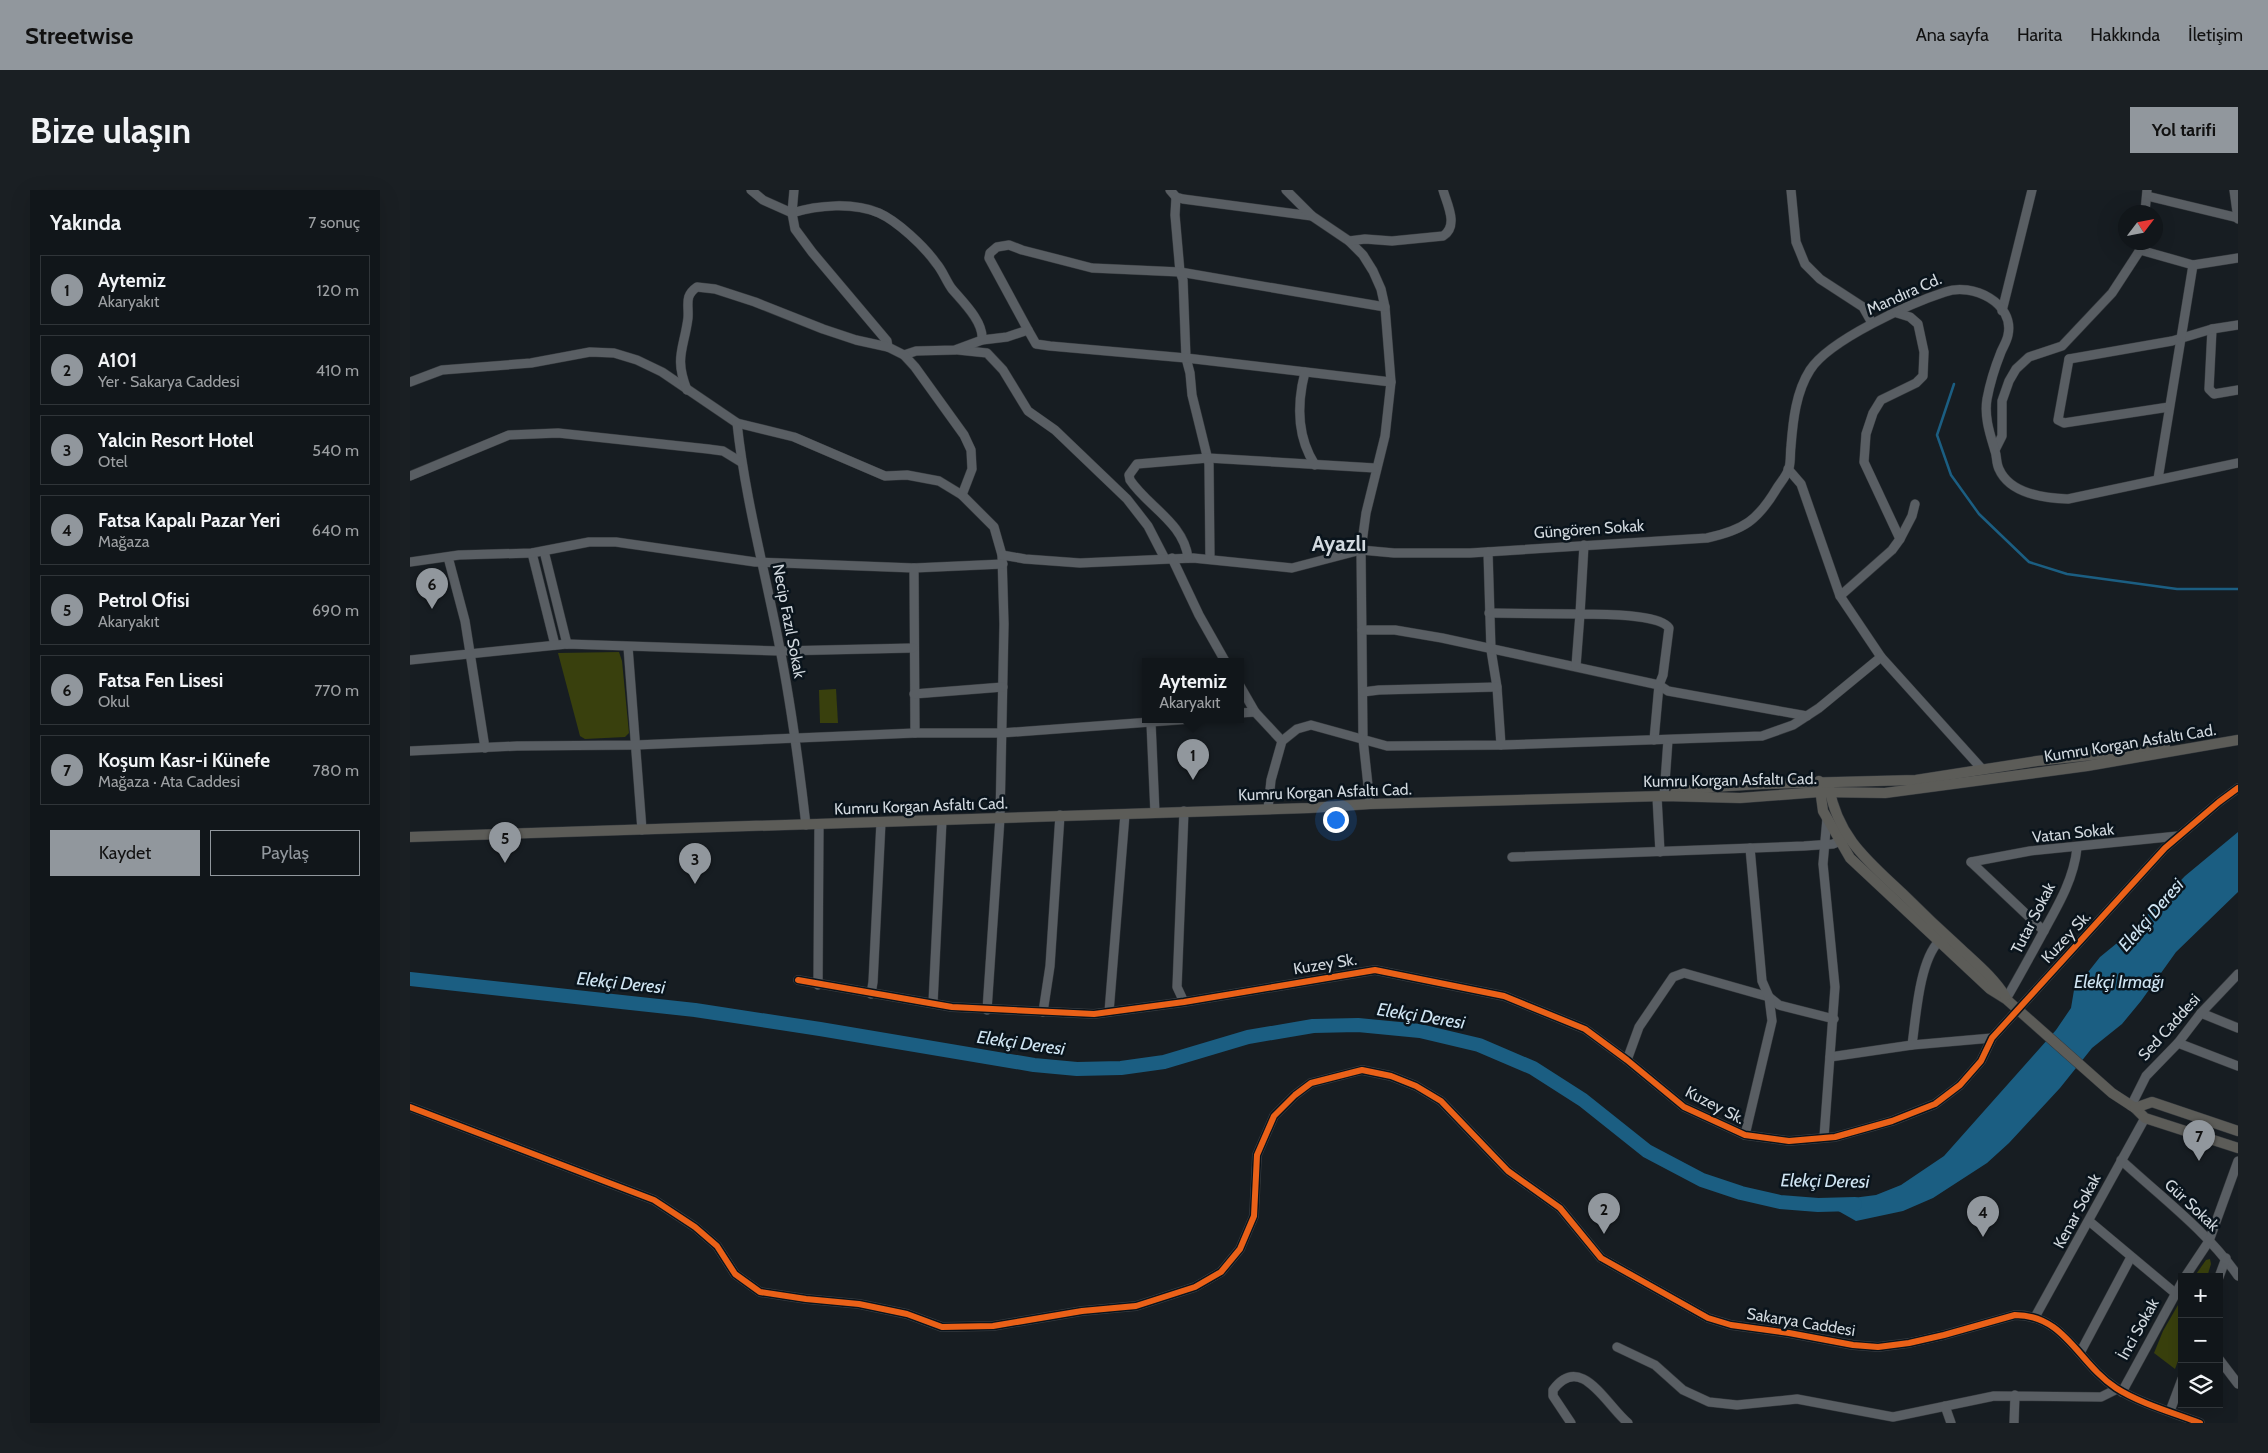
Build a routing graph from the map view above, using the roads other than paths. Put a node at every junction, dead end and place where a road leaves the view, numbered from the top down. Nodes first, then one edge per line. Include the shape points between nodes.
1 (751, 190) edge
2 (794, 190) edge
3 (1286, 190) edge
4 (1443, 190) edge
5 (1791, 190) edge
6 (2032, 190) edge
7 (2234, 190) edge
8 (1173, 193) edge
9 (2147, 193) edge
10 (792, 213) junction
11 (1312, 216) junction
12 (2238, 218) edge
13 (1348, 241) junction
14 (2138, 250) edge
15 (2151, 250) edge
16 (2238, 258) edge
17 (2193, 265) junction
18 (1180, 272) junction
19 (1385, 307) junction
20 (2002, 311) junction
21 (1899, 312) junction
22 (1872, 324) junction
23 (2238, 325) edge
24 (2212, 329) junction
25 (1028, 330) junction
26 (2181, 338) junction
27 (982, 340) junction
28 (888, 347) junction
29 (2058, 347) junction
30 (955, 350) junction
31 (904, 355) junction
32 (1186, 358) junction
33 (2069, 359) junction
34 (1306, 372) junction
35 (410, 382) edge
36 (1391, 382) junction
37 (687, 390) junction
38 (2238, 390) edge
39 (2169, 407) junction
40 (737, 423) junction
41 (1995, 450) junction
42 (1208, 458) junction
43 (741, 462) junction
44 (2238, 463) edge
45 (1315, 465) junction
46 (1375, 468) junction
47 (1788, 469) junction
48 (410, 476) edge
49 (2158, 479) junction
50 (962, 495) junction
51 (1915, 504) dead end
52 (1900, 538) junction
53 (1584, 545) junction
54 (1361, 550) junction
55 (544, 551) junction
56 (1488, 552) junction
57 (532, 553) junction
58 (448, 557) junction
59 (1168, 558) junction
60 (1188, 558) junction
61 (1003, 559) junction
62 (1210, 559) junction
63 (762, 561) junction
64 (410, 562) edge
65 (914, 568) junction
66 (1840, 596) junction
67 (1489, 613) junction
68 (1580, 614) junction
69 (1362, 630) junction
70 (567, 644) junction
71 (555, 645) junction
72 (628, 647) junction
73 (913, 648) junction
74 (1490, 650) junction
75 (780, 651) junction
76 (470, 654) junction
77 (1881, 656) junction
78 (1223, 658) edge
79 (410, 660) edge
80 (1576, 666) junction
81 (1659, 685) junction
82 (1002, 687) junction
83 (1497, 687) junction
84 (1363, 692) junction
85 (1244, 693) edge
86 (914, 694) junction
87 (1255, 712) junction
88 (1244, 713) edge
89 (1807, 716) junction
90 (1151, 723) joint
91 (915, 733) junction
92 (1001, 733) junction
93 (797, 738) junction
94 (1363, 739) junction
95 (1654, 740) junction
96 (1668, 740) junction
97 (2238, 740) edge
98 (1282, 741) junction
99 (1501, 744) junction
100 (636, 745) junction
101 (485, 748) junction
102 (2186, 748) junction
103 (410, 751) edge
104 (1982, 769) junction
105 (1823, 781) junction
106 (2238, 788) edge
107 (1825, 793) junction
108 (1661, 797) junction
109 (1370, 804) junction
110 (1268, 809) junction
111 (1184, 811) junction
112 (1155, 813) junction
113 (1125, 814) junction
114 (1060, 815) junction
115 (1000, 818) junction
116 (1827, 818) junction
117 (942, 820) junction
118 (881, 822) junction
119 (806, 825) junction
120 (819, 825) junction
121 (642, 830) junction
122 (2178, 836) junction
123 (410, 837) edge
124 (1844, 840) junction
125 (1824, 844) junction
126 (1750, 848) junction
127 (2078, 848) junction
128 (1660, 852) junction
129 (1512, 857) dead end
130 (2044, 931) junction
131 (1942, 938) junction
132 (1975, 968) junction
133 (2238, 974) edge
134 (798, 980) dead end
135 (818, 985) junction
136 (871, 994) junction
137 (1769, 997) junction
138 (2006, 999) junction
139 (933, 1002) junction
140 (1184, 1002) junction
141 (987, 1010) junction
142 (1044, 1012) junction
143 (1109, 1012) junction
144 (2021, 1013) junction
145 (2201, 1013) junction
146 (1834, 1019) junction
147 (2238, 1028) edge
148 (1992, 1038) junction
149 (2178, 1043) junction
150 (1912, 1045) junction
151 (1830, 1057) junction
152 (1628, 1060) junction
153 (2238, 1066) edge
154 (410, 1107) edge
155 (2133, 1107) junction
156 (2145, 1118) junction
157 (2238, 1131) edge
158 (1745, 1135) junction
159 (1824, 1137) junction
160 (2238, 1148) edge
161 (2121, 1160) junction
162 (2238, 1160) edge
163 (2089, 1221) junction
164 (2209, 1240) junction
165 (2131, 1257) junction
166 (2226, 1258) junction
167 (2188, 1273) edge
168 (2220, 1273) edge
169 (2238, 1276) edge
170 (2178, 1288) edge
171 (2175, 1293) junction
172 (2036, 1317) junction
173 (1617, 1347) dead end
174 (2080, 1354) junction
175 (2222, 1363) edge
176 (2238, 1384) edge
177 (2119, 1390) junction
178 (2178, 1390) edge
179 (2015, 1395) junction
180 (1945, 1406) junction
181 (2170, 1411) junction
182 (1893, 1417) junction
183 (1571, 1423) edge
184 (1628, 1423) edge
185 (1884, 1423) edge
186 (1951, 1423) edge
187 (2014, 1423) edge
188 (2200, 1423) edge

1 - 10 street via 763,200
2 - 10 street
3 - 11 street
4 - 13 street via 1451,218 1451,228 1443,236
5 - 22 street via 1796,242 1805,264 1820,279 1863,307
6 - 20 street
7 - 12 street
8 - 11 street
8 - 18 street
9 - 12 street
10 - 27 street via 810,207 857,207 879,213 909,234 936,263 976,319 983,334
10 - 28 street via 795,229 888,342
11 - 13 street
13 - 19 street via 1373,270
14 - 29 street via 2112,292
15 - 17 street
16 - 17 street
17 - 26 street
18 - 19 street
18 - 25 street via 1092,268 1009,245 997,247 989,258
18 - 32 street
19 - 36 street
20 - 21 street, Mandıra Cd. via 1994,301 1972,289 1957,288
20 - 41 street via 2008,322 2009,334 1986,401 1987,422
21 - 22 street, Mandıra Cd.
21 - 52 street via 1918,324 1924,352 1923,376 1916,384 1881,400 1866,434 1864,462
22 - 47 street, Mandıra Cd. via 1822,354 1810,369 1801,387 1793,421
23 - 24 street
24 - 26 street
24 - 38 street via 2209,389 2214,394
25 - 27 street
25 - 32 street via 1036,344
26 - 33 street
26 - 39 street
27 - 30 street
28 - 31 street
28 - 37 street via 823,329 716,289 697,287 689,293 687,300 688,318 680,349 680,367
29 - 33 street
29 - 41 street via 2029,357 2016,369 2002,401 2002,436
30 - 31 street via 916,351
30 - 59 street via 986,353 1003,370 1028,411 1055,430 1127,499
31 - 50 street via 964,435 971,450 972,469
32 - 34 street
32 - 42 street
33 - 39 street via 2058,420 2064,423
34 - 36 street
34 - 45 street via 1302,383 1301,433
35 - 37 street via 442,370 531,363 590,352 614,353 638,360
36 - 46 street via 1385,436
37 - 40 street
39 - 49 street
40 - 43 street, Necip Fazıl Sokak
40 - 50 street via 794,437 885,476 907,474 939,481
41 - 49 street via 1999,470 2009,483 2045,498 2068,499
42 - 45 street
42 - 60 street via 1137,464 1129,474 1135,486 1171,523 1187,549
42 - 62 street
43 - 48 street via 723,451 708,449 558,433 509,435
43 - 63 street, Necip Fazıl Sokak
44 - 49 street
45 - 46 street
46 - 54 street
47 - 53 street, Güngören Sokak via 1766,506 1749,522 1730,533 1707,538
47 - 66 street via 1801,484
50 - 61 street via 994,527
51 - 52 street
52 - 66 street via 1892,550
53 - 56 street, Güngören Sokak
53 - 68 street
54 - 56 street, Güngören Sokak
54 - 62 street, Güngören Sokak via 1292,568
54 - 69 street
55 - 57 street, Güngören Sokak
55 - 63 street, Güngören Sokak via 589,542 616,542
55 - 70 street
56 - 67 street
57 - 58 street, Güngören Sokak
57 - 71 street
58 - 64 street, Güngören Sokak
58 - 76 street
59 - 60 street, Güngören Sokak
59 - 61 street, Güngören Sokak via 1080,563
59 - 78 street
60 - 62 street, Güngören Sokak
61 - 65 street, Güngören Sokak
61 - 82 street
63 - 65 street, Güngören Sokak
63 - 75 street, Necip Fazıl Sokak
65 - 73 street
66 - 77 street
67 - 68 street
67 - 74 street
68 - 80 street
68 - 81 street via 1657,620 1666,624 1669,628
69 - 74 street via 1395,630
69 - 84 street
70 - 71 street
70 - 72 street
71 - 76 street
72 - 75 street
72 - 100 street
73 - 75 street
73 - 86 street
74 - 80 street
74 - 83 street
75 - 93 street, Necip Fazıl Sokak
76 - 79 street
76 - 101 street
77 - 89 street
77 - 104 street
80 - 81 street
81 - 89 street via 1668,691
81 - 95 street
82 - 86 street
82 - 92 street
83 - 84 street
83 - 99 street
84 - 94 street
85 - 87 street
86 - 91 street
87 - 88 street
87 - 98 street
89 - 96 street via 1793,726 1762,736
90 - 92 street
90 - 112 street
91 - 92 street
91 - 93 street
92 - 115 street
93 - 100 street
93 - 119 street, Necip Fazıl Sokak
94 - 98 street via 1310,725 1297,729
94 - 99 street via 1387,746
94 - 109 street
95 - 96 street
95 - 99 street
96 - 108 street
97 - 102 main road, Kumru Korgan Asfaltı Cad.
98 - 110 street via 1271,780
100 - 101 street
100 - 121 street
101 - 103 street
102 - 104 main road via 2162,747 2080,755
102 - 107 main road, Kumru Korgan Asfaltı Cad. via 1983,781 1885,793
104 - 105 main road via 1916,780
105 - 107 main road
105 - 108 main road via 1712,787 1678,791
106 - 122 street, Kuzey Sk.
107 - 108 main road, Kumru Korgan Asfaltı Cad. via 1740,798
107 - 116 main road
107 - 124 main road
108 - 109 main road, Kumru Korgan Asfaltı Cad.
108 - 128 street
109 - 110 main road, Kumru Korgan Asfaltı Cad.
110 - 111 main road, Kumru Korgan Asfaltı Cad.
111 - 112 main road, Kumru Korgan Asfaltı Cad.
111 - 140 street via 1178,987
112 - 113 main road, Kumru Korgan Asfaltı Cad.
113 - 114 main road, Kumru Korgan Asfaltı Cad.
113 - 143 street
114 - 115 main road, Kumru Korgan Asfaltı Cad.
114 - 142 street
115 - 117 main road, Kumru Korgan Asfaltı Cad.
115 - 141 street
116 - 124 main road
116 - 125 street
117 - 118 main road, Kumru Korgan Asfaltı Cad.
117 - 139 street
118 - 120 main road, Kumru Korgan Asfaltı Cad.
118 - 136 street
119 - 120 main road, Kumru Korgan Asfaltı Cad.
119 - 121 main road, Kumru Korgan Asfaltı Cad.
120 - 135 street
121 - 123 main road, Kumru Korgan Asfaltı Cad.
122 - 127 street, Vatan Sokak
122 - 144 street, Kuzey Sk.
124 - 125 street
124 - 131 main road via 1850,858
125 - 126 street
125 - 146 street via 1823,864 1835,987
126 - 128 street
126 - 137 street via 1762,981
127 - 130 street, Tutar Sokak via 2064,892
127 - 130 street, Vatan Sokak via 2030,851 1971,862
128 - 129 street
130 - 138 street, Tutar Sokak
131 - 132 main road
131 - 150 street via 1926,964
132 - 138 main road via 1990,989
132 - 138 main road via 1998,985
133 - 145 street, Sed Caddesi
134 - 135 street, Kuzey Sk.
135 - 136 street, Kuzey Sk.
136 - 139 street, Kuzey Sk.
137 - 146 street via 1779,1005
137 - 152 street via 1684,973 1673,977 1639,1027
137 - 158 street via 1772,1022
138 - 144 main road
139 - 141 street, Kuzey Sk.
140 - 143 street, Kuzey Sk.
140 - 152 street, Kuzey Sk. via 1375,970 1504,996 1585,1029
141 - 142 street, Kuzey Sk.
142 - 143 street, Kuzey Sk.
144 - 148 street, Kuzey Sk.
144 - 155 main road via 2112,1093
145 - 147 street
145 - 149 street, Sed Caddesi
146 - 151 street
148 - 150 street
148 - 159 street, Kuzey Sk. via 1981,1062 1935,1104 1892,1121 1835,1137
149 - 153 street
149 - 155 street, Sed Caddesi via 2146,1076
150 - 151 street
151 - 159 street
152 - 158 street, Kuzey Sk. via 1684,1108
154 - 172 street, Sakarya Caddesi via 654,1200 717,1246 735,1274 760,1292 859,1304 907,1314 942,1327 993,1326 1082,1311 1136,1306 1196,1287 1222,1272 1240,1249 1254,1216 1258,1156 1274,1116 1311,1083 1362,1070 1391,1076 1441,1101 1508,1171 1560,1208 1601,1258 1708,1318 1731,1325 1878,1347 1936,1337 2015,1315
155 - 156 main road
155 - 157 main road via 2152,1102
156 - 160 main road
156 - 161 street, Kenar Sokak
158 - 159 street, Kuzey Sk. via 1789,1141
161 - 163 street, Kenar Sokak
161 - 164 street, Gür Sokak
162 - 164 street
163 - 165 street
163 - 172 street, Kenar Sokak
164 - 166 street, Gür Sokak
164 - 167 street
165 - 171 street
165 - 174 street
166 - 168 street
166 - 169 street, Gür Sokak
170 - 171 street, İnci Sokak
171 - 177 street, İnci Sokak
172 - 174 street, Sakarya Caddesi via 2053,1325
173 - 182 street via 1655,1365 1683,1390 1709,1402 1737,1405 1797,1400
174 - 177 street, Sakarya Caddesi via 2095,1372
175 - 176 street
177 - 179 street via 2101,1397
177 - 181 street, Sakarya Caddesi
178 - 181 street
179 - 180 street
179 - 187 street
180 - 182 street
180 - 186 street
181 - 188 street, Sakarya Caddesi
182 - 185 street
183 - 184 street via 1553,1396 1553,1390 1569,1376 1577,1375 1587,1380

